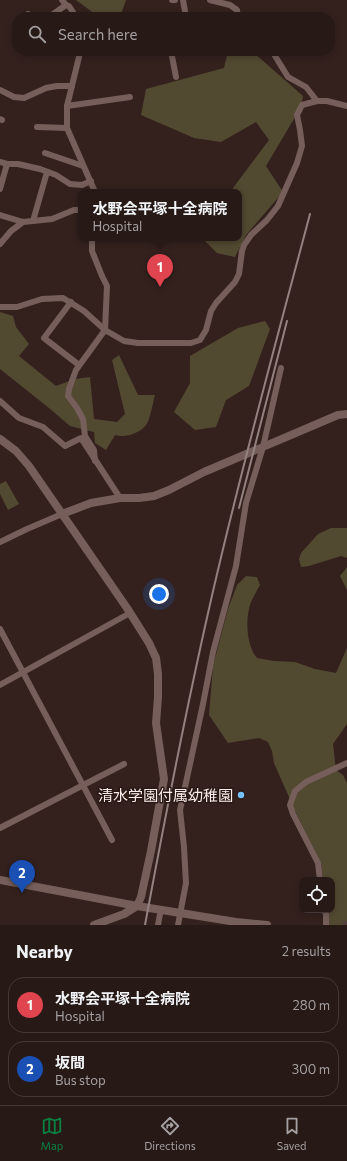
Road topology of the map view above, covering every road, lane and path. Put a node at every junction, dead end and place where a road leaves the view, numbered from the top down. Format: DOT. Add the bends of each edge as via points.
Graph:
graph roads {
  1 [pos="172,0"];
  2 [pos="175,0"];
  3 [pos="182,0"];
  4 [pos="210,0"];
  5 [pos="64,2"];
  6 [pos="54,12"];
  7 [pos="73,12"];
  8 [pos="185,12"];
  9 [pos="237,12"];
  10 [pos="79,56"];
  11 [pos="172,56"];
  12 [pos="275,56"];
  13 [pos="176,77"];
  14 [pos="72,86"];
  15 [pos="0,90"];
  16 [pos="130,97"];
  17 [pos="317,102"];
  18 [pos="67,106"];
  19 [pos="347,106"];
  20 [pos="37,127"];
  21 [pos="66,128"];
  22 [pos="45,153"];
  23 [pos="0,162"];
  24 [pos="7,164"];
  25 [pos="83,166"];
  26 [pos="47,172"];
  27 [pos="92,181"];
  28 [pos="0,189"];
  29 [pos="95,189"];
  30 [pos="78,210"];
  31 [pos="0,215"];
  32 [pos="33,221"];
  33 [pos="23,222"];
  34 [pos="92,241"];
  35 [pos="0,244"];
  36 [pos="71,302"];
  37 [pos="0,307"];
  38 [pos="105,330"];
  39 [pos="79,365"];
  40 [pos="281,368"];
  41 [pos="0,401"];
  42 [pos="347,414"];
  43 [pos="0,439"];
  44 [pos="263,447"];
  45 [pos="95,461"];
  46 [pos="120,498"];
  47 [pos="62,514"];
  48 [pos="0,542"];
  49 [pos="130,613"];
  50 [pos="0,629"];
  51 [pos="23,673"];
  52 [pos="0,685"];
  53 [pos="347,763"];
  54 [pos="124,764"];
  55 [pos="83,785"];
  56 [pos="0,828"];
  57 [pos="112,840"];
  58 [pos="320,877"];
  59 [pos="0,880"];
  60 [pos="137,906"];
  61 [pos="161,909"];
  62 [pos="180,913"];
  63 [pos="326,913"];
  64 [pos="94,925"];
  65 [pos="158,925"];
  66 [pos="178,925"];
  67 [pos="267,925"];
  68 [pos="326,925"];
  1 -- 2 [label="street"];
  3 -- 8 [label="street"];
  4 -- 9 [label="street" via="230,6"];
  5 -- 6 [label="street"];
  5 -- 7 [label="street"];
  10 -- 14 [label="street"];
  11 -- 13 [label="street"];
  12 -- 17 [label="street" via="288,76 306,87"];
  14 -- 15 [label="street" via="46,88 24,98 14,97"];
  14 -- 18 [label="street"];
  16 -- 18 [label="street"];
  17 -- 19 [label="street" via="327,101"];
  17 -- 38 [label="street" via="302,105 297,116 302,146 294,170 278,206 244,245 239,274 216,302 200,340 191,343 138,343 124,341"];
  18 -- 21 [label="street"];
  20 -- 21 [label="street"];
  21 -- 25 [label="street"];
  22 -- 25 [label="street"];
  23 -- 24 [label="street"];
  24 -- 26 [label="street" via="18,164"];
  24 -- 28 [label="street"];
  25 -- 27 [label="street"];
  26 -- 27 [label="street" via="70,184 82,185"];
  26 -- 32 [label="street"];
  27 -- 29 [label="street"];
  30 -- 32 [label="street" via="52,220"];
  31 -- 33 [label="street"];
  32 -- 33 [label="street"];
  33 -- 35 [label="street"];
  34 -- 38 [label="street" via="92,251 107,286"];
  36 -- 37 [label="street" via="63,298 42,299 17,307"];
  36 -- 38 [label="street"];
  36 -- 39 [label="street" via="44,338"];
  38 -- 39 [label="street"];
  39 -- 45 [label="street" via="68,396 84,419 85,436 94,450"];
  40 -- 44 [label="street"];
  41 -- 45 [label="street" via="19,418 43,427 65,446 81,438"];
  42 -- 44 [label="street" via="338,415"];
  43 -- 47 [label="street" via="16,451 29,466"];
  44 -- 46 [label="street" via="154,496"];
  44 -- 62 [label="street" via="246,503 236,566 213,652 180,810 186,883"];
  45 -- 46 [label="street"];
  46 -- 47 [label="street" via="91,503"];
  47 -- 48 [label="street"];
  47 -- 49 [label="street"];
  49 -- 51 [label="street"];
  49 -- 60 [label="street" via="156,658 156,723 164,779 151,851"];
  50 -- 51 [label="street"];
  51 -- 52 [label="street"];
  51 -- 55 [label="street"];
  53 -- 58 [label="street" via="306,782 295,791 290,805 318,863"];
  54 -- 55 [label="street"];
  55 -- 56 [label="street"];
  55 -- 57 [label="street"];
  59 -- 60 [label="street"];
  60 -- 61 [label="street"];
  60 -- 64 [label="street" via="124,914"];
  61 -- 62 [label="street"];
  61 -- 65 [label="street"];
  62 -- 66 [label="street"];
  62 -- 67 [label="street"];
  63 -- 68 [label="street"];
}
